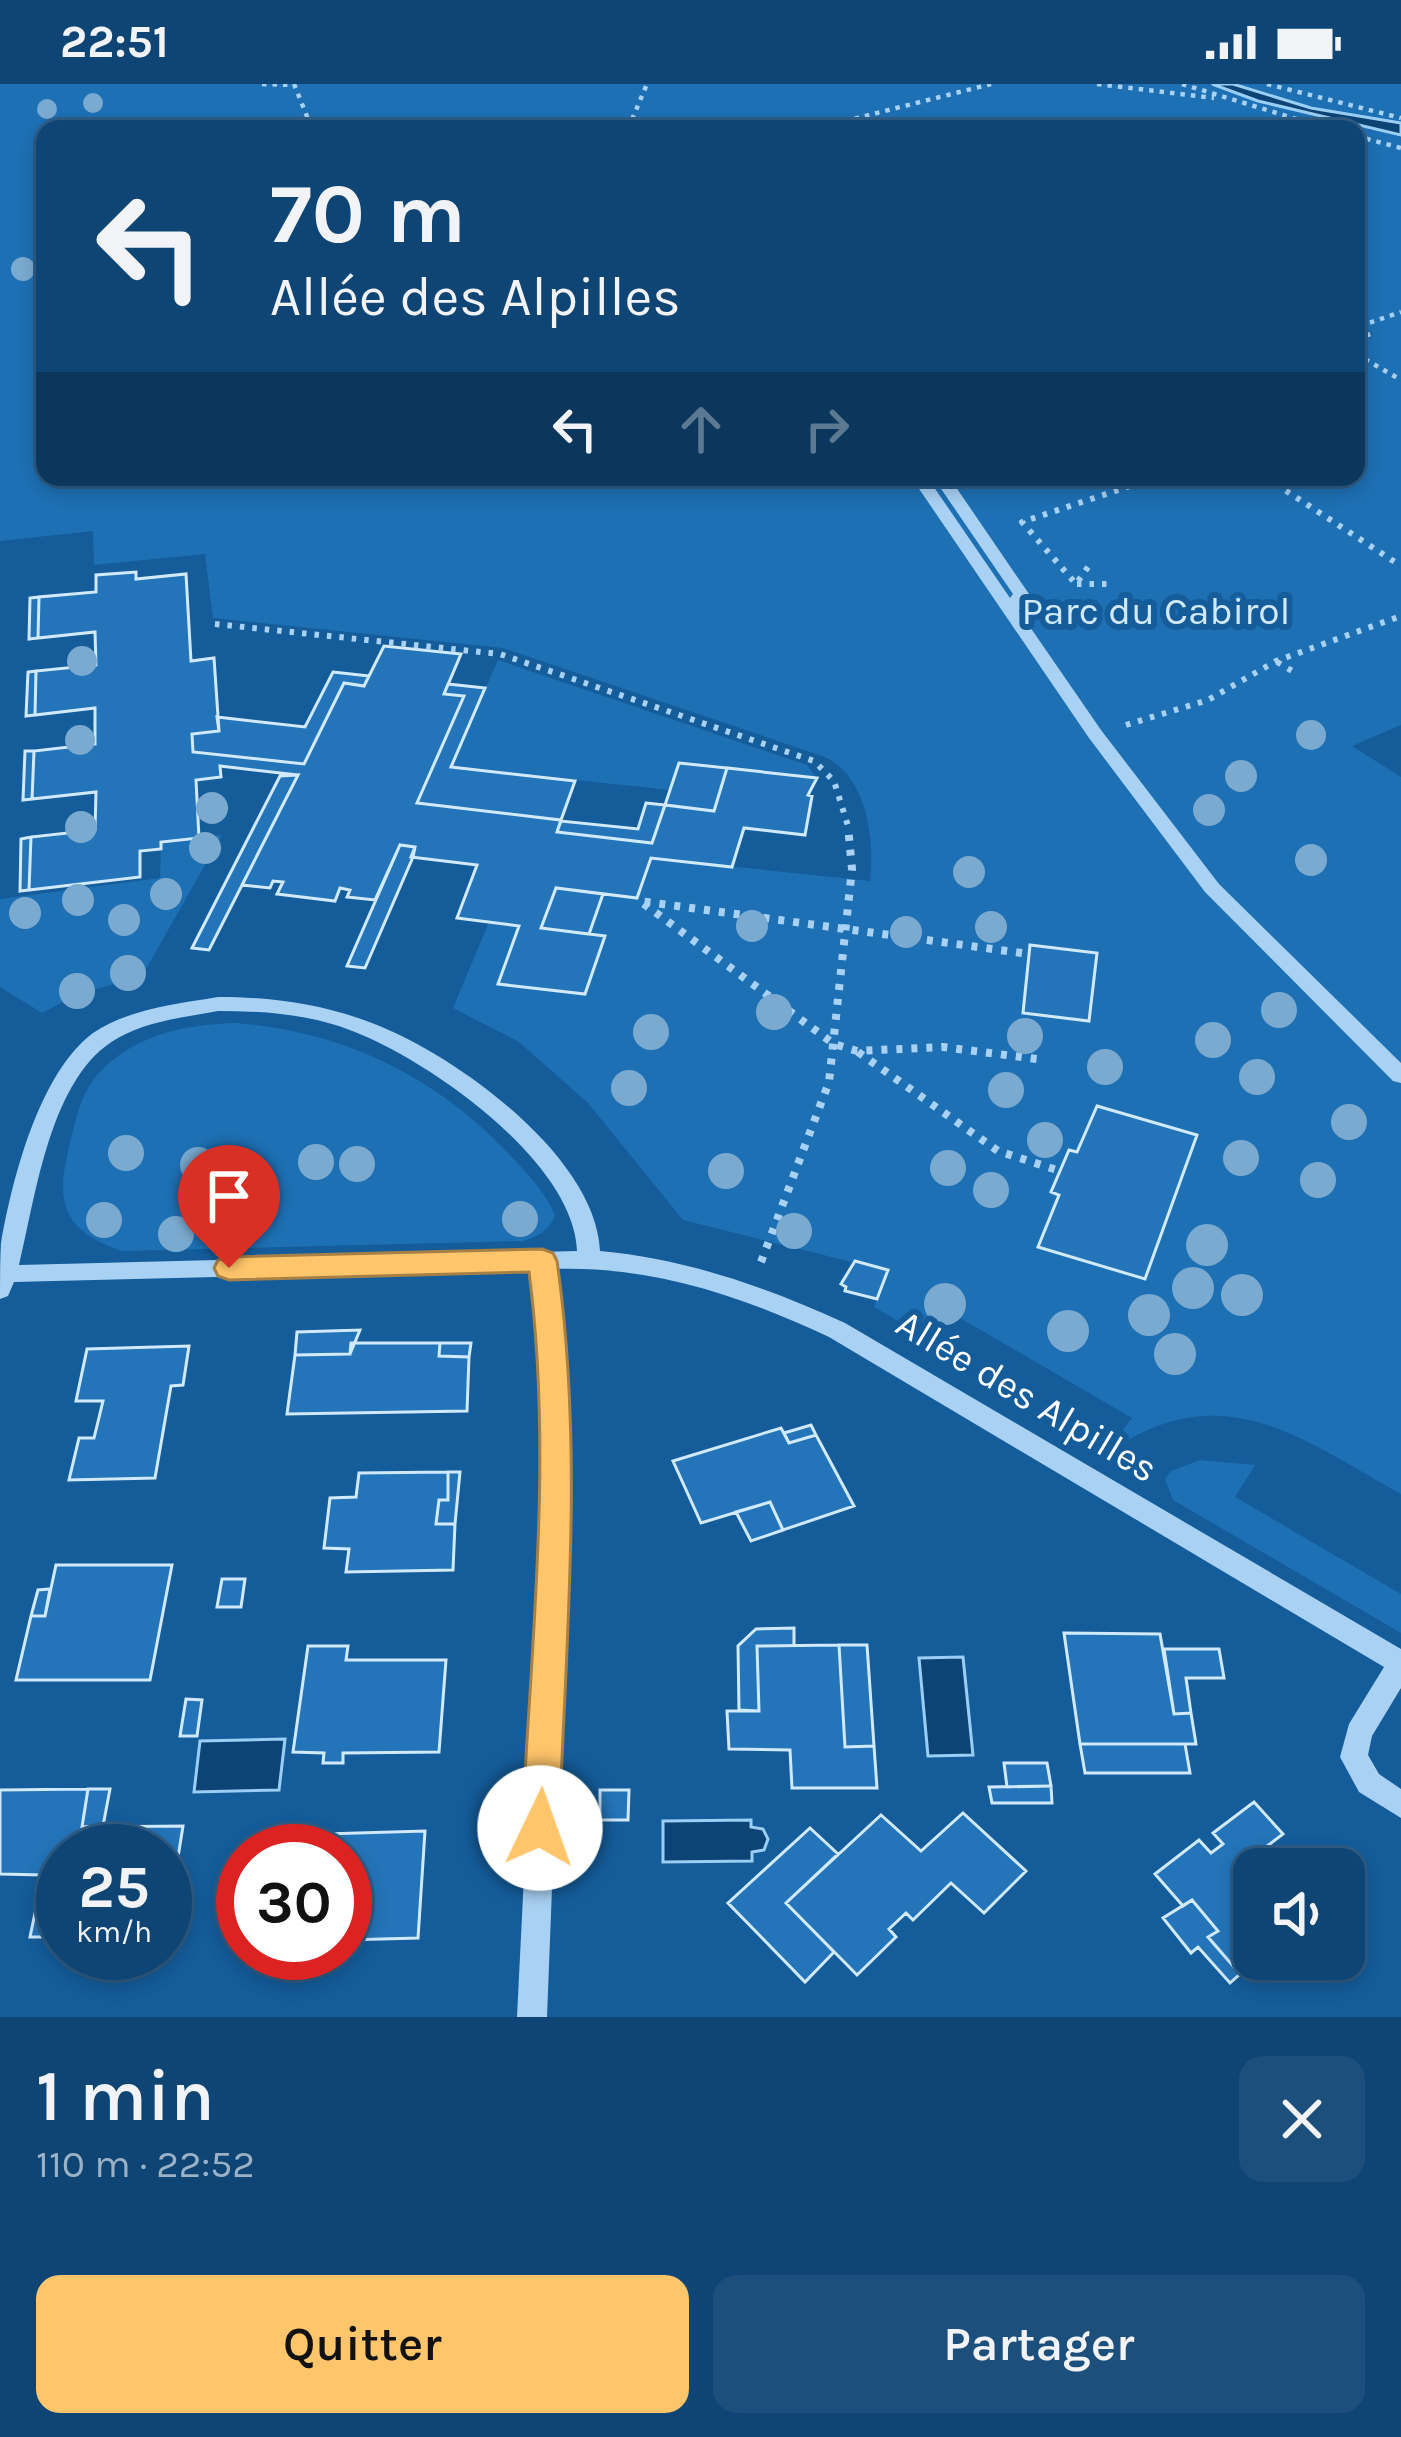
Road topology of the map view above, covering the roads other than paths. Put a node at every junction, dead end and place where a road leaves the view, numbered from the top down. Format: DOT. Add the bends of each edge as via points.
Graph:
graph roads {
  1 [pos="926,486"];
  2 [pos="947,486"];
  3 [pos="1011,611"];
  4 [pos="1401,1076"];
  5 [pos="589,1259"];
  6 [pos="542,1261"];
  7 [pos="2,1279"];
  8 [pos="1401,1663"];
  9 [pos="1401,1805"];
  10 [pos="532,2017"];
  1 -- 3 [label="street"];
  2 -- 3 [label="street" via="1021,594"];
  3 -- 4 [label="street" via="1212,889"];
  5 -- 6 [label="street, Allée des Alpilles"];
  5 -- 7 [label="street, Allée des Alpilles" via="590,1228 575,1192 457,1076 340,1018 226,1003 125,1026 71,1069"];
  5 -- 8 [label="street, Allée des Alpilles" via="673,1267 837,1330"];
  6 -- 7 [label="street, Allée des Alpilles"];
  6 -- 10 [label="street" via="557,1451"];
  8 -- 9 [label="street" via="1359,1732 1354,1756 1369,1783"];
}
